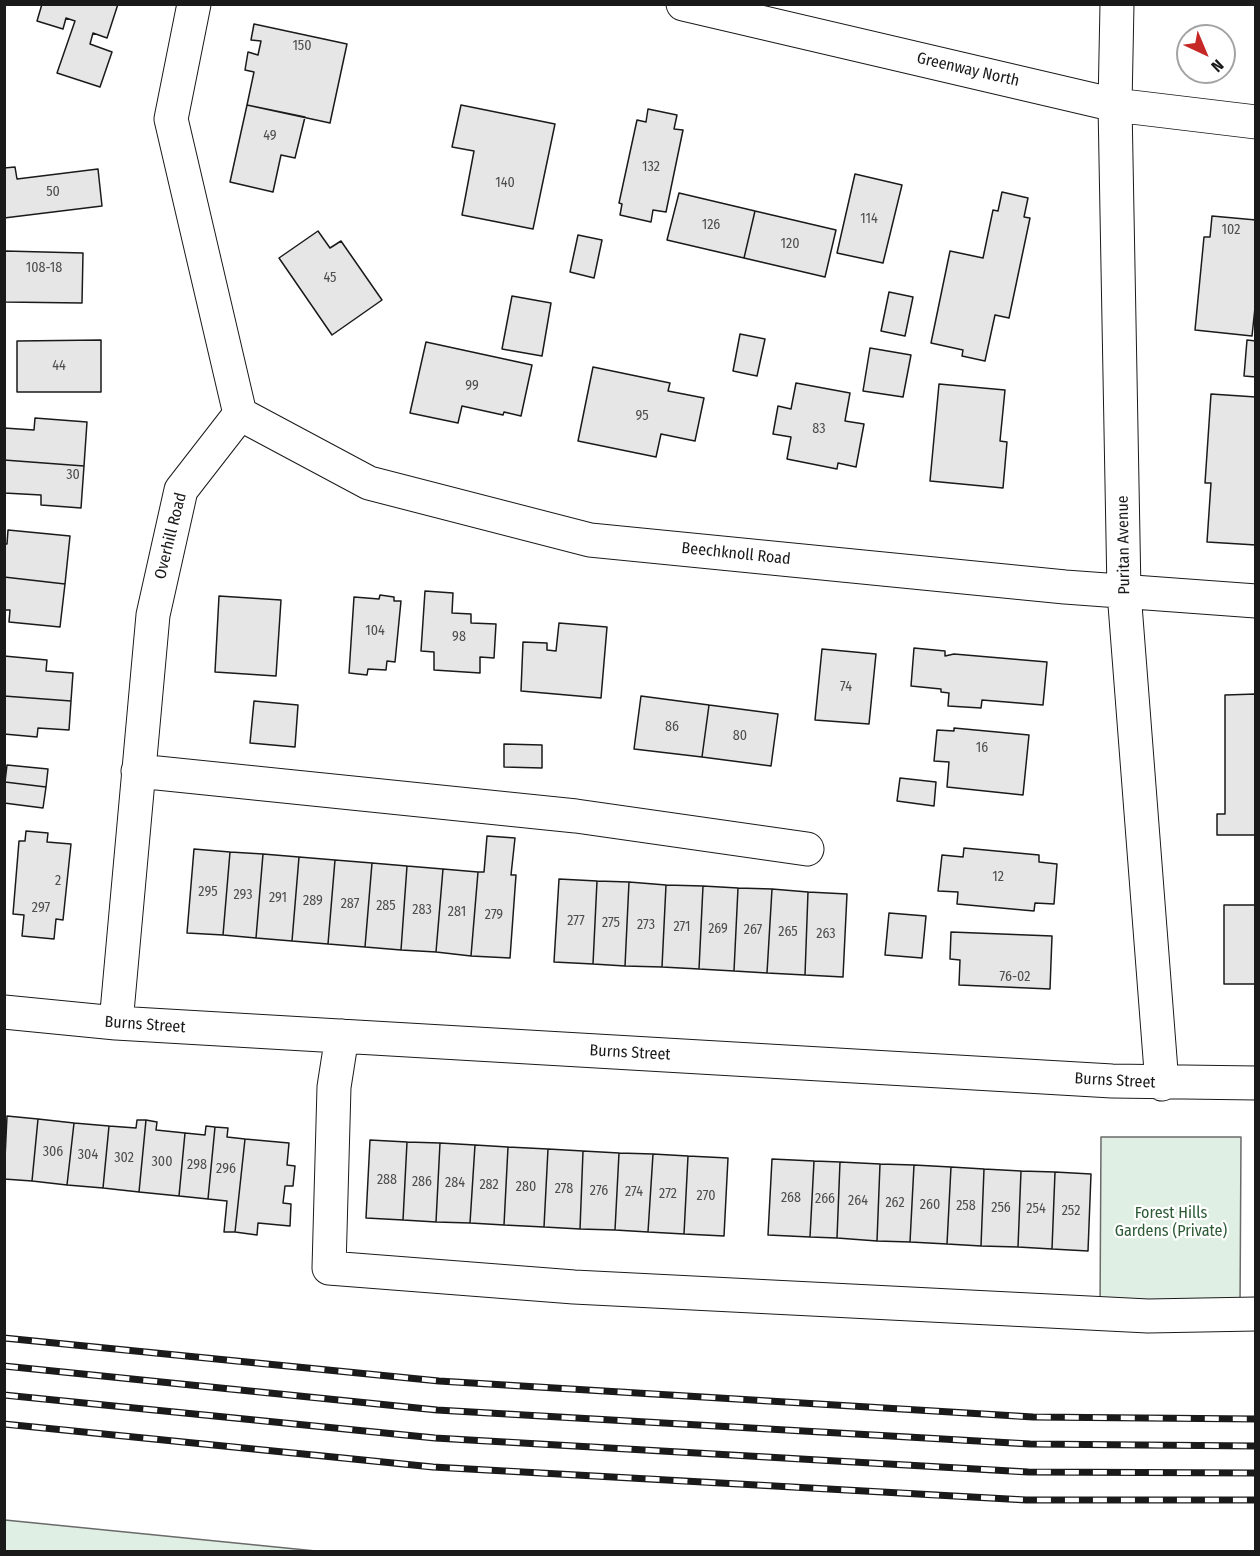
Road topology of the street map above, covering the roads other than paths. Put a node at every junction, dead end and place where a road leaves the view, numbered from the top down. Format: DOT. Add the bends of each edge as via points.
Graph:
graph roads {
  1 [pos="194,4"];
  2 [pos="683,4"];
  3 [pos="1118,4"];
  4 [pos="1115,105"];
  5 [pos="1256,122"];
  6 [pos="240,414"];
  7 [pos="1124,591"];
  8 [pos="1256,601"];
  9 [pos="138,771"];
  10 [pos="807,849"];
  11 [pos="4,1012"];
  12 [pos="116,1023"];
  13 [pos="342,1036"];
  14 [pos="1256,1083"];
  15 [pos="1162,1084"];
  16 [pos="1256,1314"];
  1 -- 6 [label="street" via="171,119"];
  2 -- 4 [label="street, Greenway North"];
  3 -- 4 [label="street, Puritan Avenue"];
  4 -- 5 [label="street, Greenway North"];
  4 -- 7 [label="street, Puritan Avenue"];
  6 -- 7 [label="street, Beechknoll Road" via="369,483 590,540"];
  6 -- 9 [label="street, Overhill Road" via="181,490 153,615"];
  7 -- 8 [label="street, Beechknoll Road"];
  7 -- 15 [label="street, Puritan Avenue"];
  9 -- 10 [label="street" via="576,816"];
  9 -- 12 [label="street, Overhill Road"];
  11 -- 12 [label="street, Burns Street"];
  12 -- 13 [label="street, Burns Street"];
  13 -- 15 [label="street, Burns Street"];
  13 -- 16 [label="street" via="334,1087 329,1268 574,1287 1148,1316"];
  14 -- 15 [label="street, Burns Street"];
}
